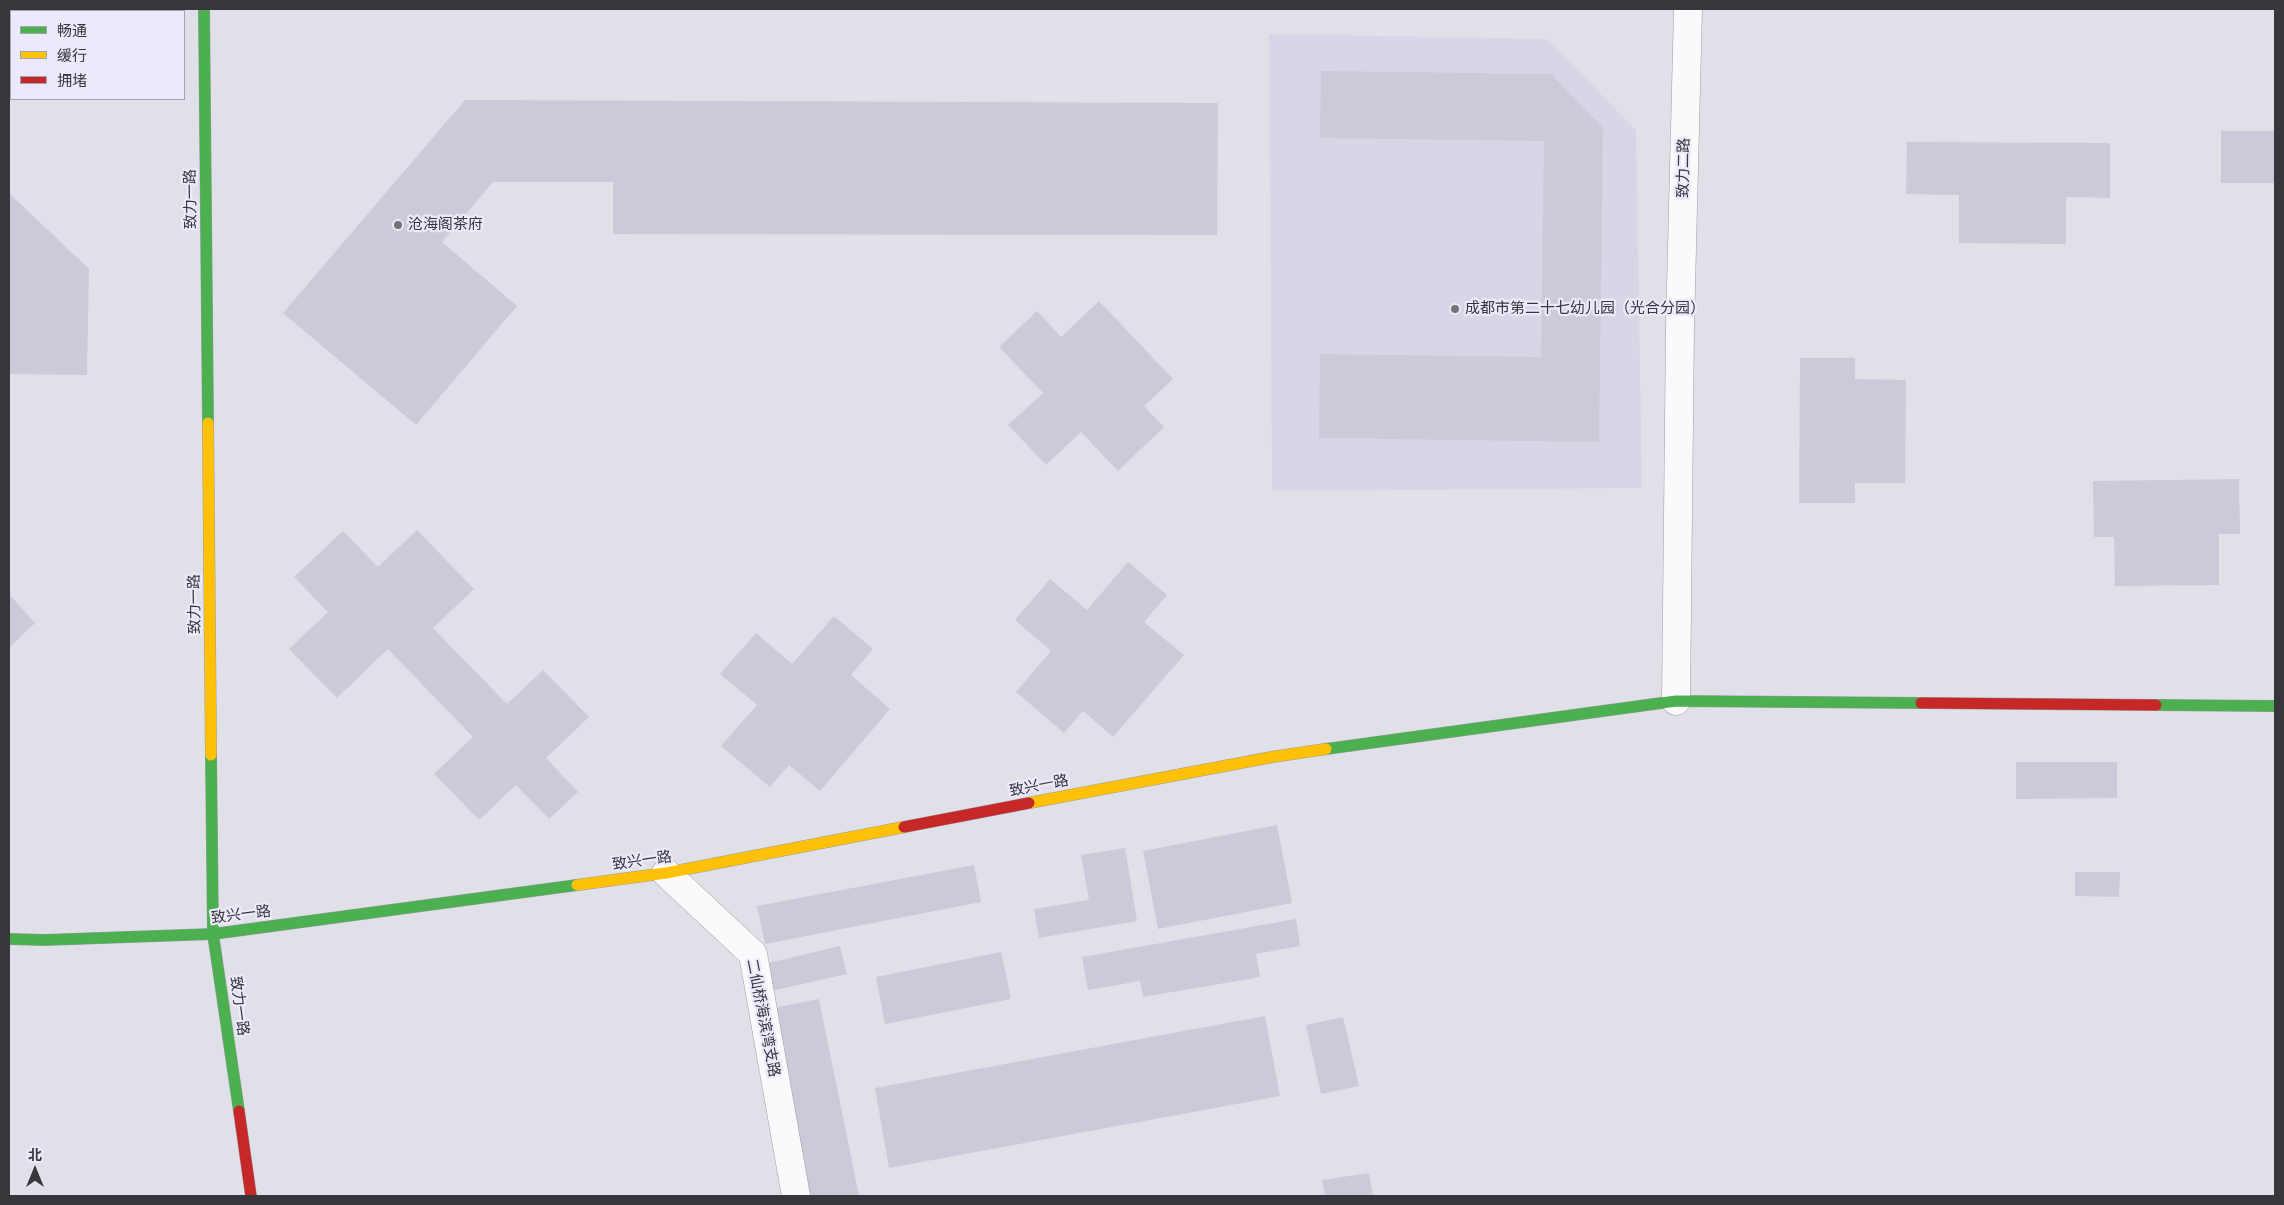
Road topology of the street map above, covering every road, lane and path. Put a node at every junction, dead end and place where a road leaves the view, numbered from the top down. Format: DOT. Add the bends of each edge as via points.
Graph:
graph roads {
  1 [pos="204,9"];
  2 [pos="1688,9"];
  3 [pos="1676,701"];
  4 [pos="2275,706"];
  5 [pos="666,873"];
  6 [pos="213,934"];
  7 [pos="9,939"];
  8 [pos="251,1196"];
  9 [pos="796,1196"];
  1 -- 6 [label="street, 致力一路"];
  2 -- 3 [label="street, 致力二路"];
  3 -- 4 [label="street, 致兴一路"];
  3 -- 5 [label="street, 致兴一路" via="1272,757"];
  5 -- 6 [label="street, 致兴一路"];
  5 -- 9 [label="street, 二仙桥海滨湾支路" via="753,954"];
  6 -- 7 [label="street, 致兴一路"];
  6 -- 8 [label="street, 致力一路"];
}
